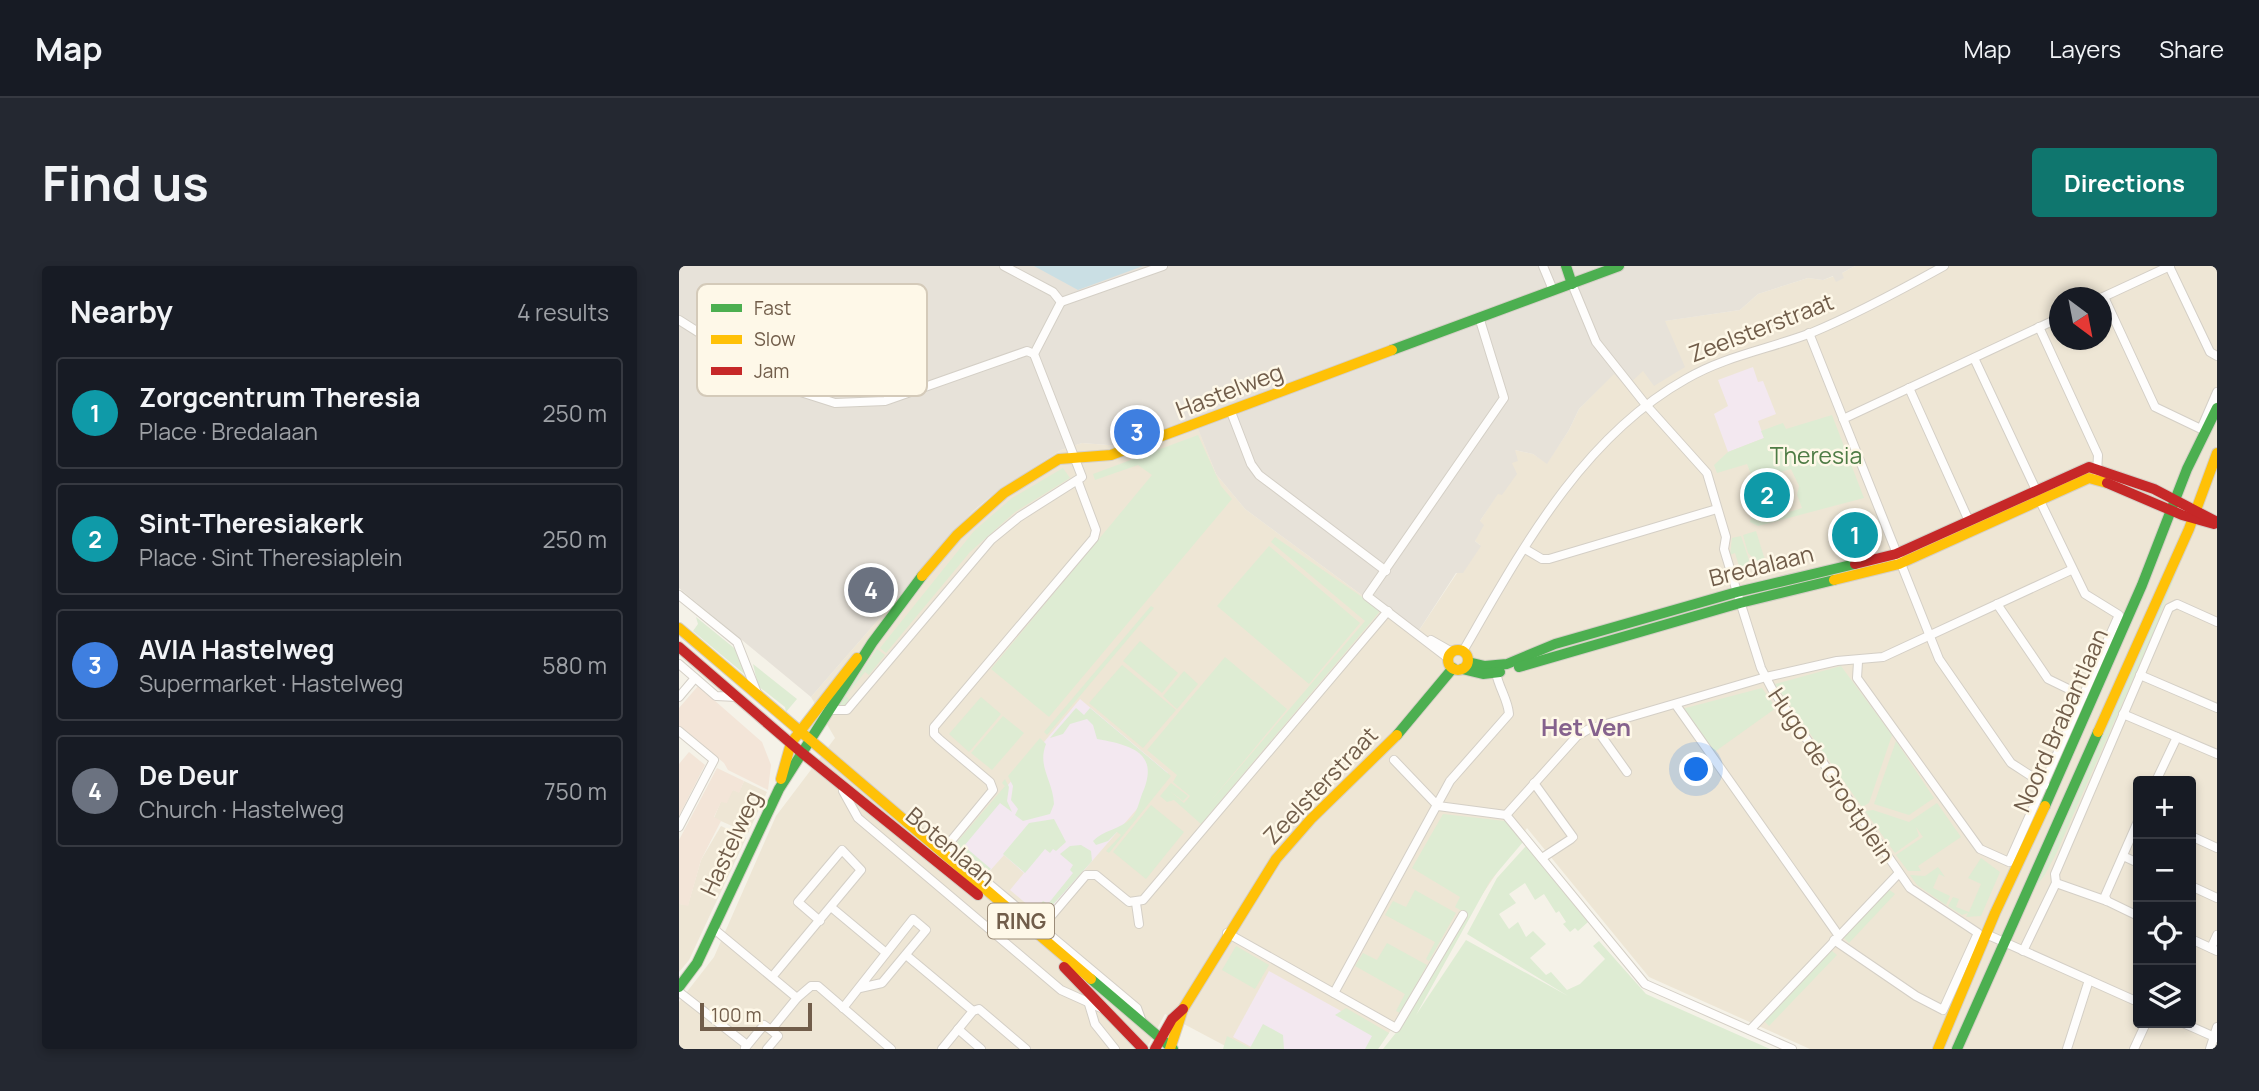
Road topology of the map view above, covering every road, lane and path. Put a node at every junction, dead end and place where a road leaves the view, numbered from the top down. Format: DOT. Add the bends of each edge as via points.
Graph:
graph roads {
  1 [pos="1005,266"];
  2 [pos="1163,266"];
  3 [pos="1543,266"];
  4 [pos="1566,266"];
  5 [pos="1619,266"];
  6 [pos="1944,266"];
  7 [pos="2170,266"];
  8 [pos="1589,271"];
  9 [pos="1572,284"];
  10 [pos="1553,290"];
  11 [pos="2112,294"];
  12 [pos="1061,302"];
  13 [pos="1479,317"];
  14 [pos="2112,317"];
  15 [pos="679,320"];
  16 [pos="2049,323"];
  17 [pos="2039,327"];
  18 [pos="697,331"];
  19 [pos="1809,333"];
  20 [pos="1034,354"];
  21 [pos="2217,356"];
  22 [pos="1974,358"];
  23 [pos="927,386"];
  24 [pos="1909,388"];
  25 [pos="2217,392"];
  26 [pos="813,396"];
  27 [pos="899,396"];
  28 [pos="1646,405"];
  29 [pos="2217,408"];
  30 [pos="1231,412"];
  31 [pos="1843,419"];
  32 [pos="2217,453"];
  33 [pos="1075,457"];
  34 [pos="2097,472"];
  35 [pos="1080,480"];
  36 [pos="2038,495"];
  37 [pos="2172,505"];
  38 [pos="1717,509"];
  39 [pos="2196,514"];
  40 [pos="1969,521"];
  41 [pos="2217,523"];
  42 [pos="1525,549"];
  43 [pos="1898,559"];
  44 [pos="2071,569"];
  45 [pos="1386,571"];
  46 [pos="679,595"];
  47 [pos="1738,598"];
  48 [pos="1997,604"];
  49 [pos="1388,611"];
  50 [pos="2217,622"];
  51 [pos="679,628"];
  52 [pos="1931,635"];
  53 [pos="872,643"];
  54 [pos="679,647"];
  55 [pos="1557,649"];
  56 [pos="1458,660"];
  57 [pos="1858,662"];
  58 [pos="679,664"];
  59 [pos="1496,673"];
  60 [pos="2140,675"];
  61 [pos="1766,677"];
  62 [pos="695,678"];
  63 [pos="758,695"];
  64 [pos="2083,696"];
  65 [pos="679,697"];
  66 [pos="737,697"];
  67 [pos="1676,705"];
  68 [pos="2217,708"];
  69 [pos="831,710"];
  70 [pos="2123,714"];
  71 [pos="1595,727"];
  72 [pos="801,730"];
  73 [pos="679,731"];
  74 [pos="2177,737"];
  75 [pos="812,739"];
  76 [pos="790,743"];
  77 [pos="802,753"];
  78 [pos="2217,754"];
  79 [pos="1394,760"];
  80 [pos="1627,772"];
  81 [pos="829,774"];
  82 [pos="2158,776"];
  83 [pos="1534,783"];
  84 [pos="2045,785"];
  85 [pos="779,789"];
  86 [pos="882,802"];
  87 [pos="1438,806"];
  88 [pos="1506,815"];
  89 [pos="679,827"];
  90 [pos="2133,833"];
  91 [pos="2196,838"];
  92 [pos="946,847"];
  93 [pos="2217,848"];
  94 [pos="2123,856"];
  95 [pos="1542,858"];
  96 [pos="2133,861"];
  97 [pos="1899,873"];
  98 [pos="2056,883"];
  99 [pos="2196,888"];
  100 [pos="2217,898"];
  101 [pos="2107,901"];
  102 [pos="1136,903"];
  103 [pos="831,907"];
  104 [pos="2133,914"];
  105 [pos="1462,915"];
  106 [pos="820,921"];
  107 [pos="1139,924"];
  108 [pos="1041,928"];
  109 [pos="714,929"];
  110 [pos="1227,933"];
  111 [pos="1982,934"];
  112 [pos="2217,935"];
  113 [pos="1836,938"];
  114 [pos="2196,941"];
  115 [pos="2004,942"];
  116 [pos="2214,949"];
  117 [pos="2023,951"];
  118 [pos="885,952"];
  119 [pos="906,955"];
  120 [pos="772,977"];
  121 [pos="2089,980"];
  122 [pos="680,986"];
  123 [pos="860,988"];
  124 [pos="1334,993"];
  125 [pos="797,998"];
  126 [pos="2133,1000"];
  127 [pos="1089,1004"];
  128 [pos="843,1008"];
  129 [pos="1107,1009"];
  130 [pos="1183,1009"];
  131 [pos="973,1011"];
  132 [pos="1144,1025"];
  133 [pos="2217,1027"];
  134 [pos="2144,1028"];
  135 [pos="2194,1028"];
  136 [pos="958,1029"];
  137 [pos="771,1030"];
  138 [pos="1750,1030"];
  139 [pos="2215,1037"];
  140 [pos="1158,1044"];
  141 [pos="746,1047"];
  142 [pos="1171,1048"];
  143 [pos="768,1049"];
  144 [pos="891,1049"];
  145 [pos="942,1049"];
  146 [pos="981,1049"];
  147 [pos="1026,1049"];
  148 [pos="1115,1049"];
  149 [pos="1143,1049"];
  150 [pos="1792,1049"];
  151 [pos="1938,1049"];
  152 [pos="1957,1049"];
  153 [pos="2067,1049"];
  154 [pos="2134,1049"];
  155 [pos="2210,1049"];
  1 -- 12 [label="street" via="1053,292"];
  2 -- 12 [label="street"];
  3 -- 10 [label="street"];
  4 -- 9 [label="street"];
  5 -- 8 [label="street, Hastelweg"];
  6 -- 19 [label="street, Zeelsterstraat"];
  7 -- 11 [label="street"];
  7 -- 21 [label="street" via="2210,352"];
  8 -- 9 [label="street, Hastelweg"];
  9 -- 10 [label="street, Hastelweg"];
  9 -- 28 [label="street" via="1596,342"];
  10 -- 13 [label="street, Hastelweg"];
  12 -- 20 [label="street"];
  13 -- 30 [label="street, Hastelweg"];
  13 -- 45 [label="street" via="1504,398"];
  14 -- 25 [label="street" via="2155,407 2201,429"];
  15 -- 18 [label="street"];
  16 -- 17 [label="street"];
  17 -- 22 [label="street"];
  17 -- 34 [label="street" via="2098,455"];
  19 -- 28 [label="street, Zeelsterstraat" via="1727,359 1686,378"];
  19 -- 31 [label="street"];
  20 -- 23 [label="street" via="1027,351"];
  20 -- 33 [label="street"];
  22 -- 24 [label="street"];
  22 -- 36 [label="street"];
  24 -- 31 [label="street"];
  24 -- 40 [label="street"];
  26 -- 27 [label="street" via="835,403"];
  28 -- 38 [label="street" via="1703,465"];
  28 -- 42 [label="street, Zeelsterstraat" via="1576,475"];
  29 -- 37 [label="street, Noord Brabantlaan"];
  30 -- 33 [label="street, Hastelweg" via="1111,455"];
  30 -- 45 [label="street" via="1259,475"];
  31 -- 43 [label="street"];
  32 -- 39 [label="street, Noord Brabantlaan"];
  33 -- 35 [label="street"];
  33 -- 53 [label="street, Hastelweg" via="1047,465 977,515"];
  34 -- 36 [label="street, Bredalaan" via="2080,470"];
  34 -- 37 [label="street"];
  35 -- 69 [label="street" via="1039,503 991,540 847,710"];
  35 -- 92 [label="street" via="1096,530 1094,538 934,727 934,734 990,782 993,790"];
  36 -- 40 [label="street, Bredalaan"];
  36 -- 43 [label="street, Bredalaan"];
  36 -- 44 [label="street"];
  37 -- 39 [label="street"];
  37 -- 111 [label="street, Noord Brabantlaan" via="2142,585"];
  38 -- 42 [label="street" via="1549,559"];
  38 -- 47 [label="street"];
  39 -- 41 [label="street"];
  39 -- 115 [label="street, Noord Brabantlaan"];
  40 -- 43 [label="street, Bredalaan"];
  42 -- 56 [label="street, Zeelsterstraat"];
  43 -- 47 [label="street, Bredalaan"];
  43 -- 52 [label="street"];
  44 -- 48 [label="street, Hugo de Grootplein"];
  44 -- 64 [label="street, Noord Brabantlaan" via="2085,594 2119,615"];
  45 -- 49 [label="street" via="1367,596"];
  46 -- 63 [label="street" via="737,642"];
  47 -- 55 [label="street, Bredalaan"];
  47 -- 61 [label="street"];
  48 -- 52 [label="street, Hugo de Grootplein"];
  48 -- 64 [label="street" via="2048,679"];
  49 -- 56 [label="street"];
  49 -- 102 [label="street"];
  50 -- 60 [label="street" via="2176,604 2169,608"];
  51 -- 63 [label="street, RING"];
  52 -- 57 [label="street, Hugo de Grootplein" via="1883,657"];
  52 -- 84 [label="street" via="1939,659 2011,763"];
  53 -- 69 [label="street, Hastelweg"];
  53 -- 72 [label="street, Hastelweg"];
  54 -- 66 [label="street, RING"];
  55 -- 56 [label="street, Bredalaan" via="1497,666"];
  55 -- 59 [label="street, Bredalaan"];
  56 -- 59 [label="street, Bredalaan" via="1483,674"];
  56 -- 110 [label="street, Zeelsterstraat" via="1408,725 1295,835"];
  57 -- 61 [label="street, Hugo de Grootplein" via="1837,661"];
  57 -- 84 [label="street, Noord Brabantlaan" via="1857,678 1980,849 2009,862"];
  58 -- 62 [label="street"];
  59 -- 87 [label="street" via="1509,714 1450,781"];
  60 -- 68 [label="street"];
  60 -- 70 [label="street"];
  61 -- 67 [label="street"];
  61 -- 97 [label="street, Hugo de Grootplein"];
  62 -- 65 [label="street"];
  62 -- 66 [label="street" via="716,696"];
  63 -- 72 [label="street, RING"];
  64 -- 84 [label="street, Noord Brabantlaan"];
  66 -- 76 [label="street, RING"];
  67 -- 71 [label="street"];
  67 -- 113 [label="street"];
  69 -- 75 [label="street, Hastelweg"];
  70 -- 74 [label="street"];
  70 -- 98 [label="street" via="2055,874"];
  71 -- 80 [label="street"];
  71 -- 83 [label="street" via="1577,736"];
  72 -- 75 [label="street, RING"];
  72 -- 76 [label="street, Hastelweg"];
  73 -- 89 [label="street" via="714,760"];
  74 -- 78 [label="street"];
  74 -- 82 [label="street"];
  75 -- 77 [label="street, Hastelweg"];
  75 -- 86 [label="street, Botenlaan / RING"];
  76 -- 77 [label="street, RING"];
  76 -- 85 [label="street, Hastelweg"];
  77 -- 81 [label="street, Botenlaan / RING"];
  77 -- 85 [label="street, Hastelweg"];
  79 -- 87 [label="street"];
  81 -- 127 [label="street, Botenlaan" via="859,818 1061,990"];
  81 -- 129 [label="street, Botenlaan / RING" via="1058,962"];
  83 -- 88 [label="street"];
  83 -- 95 [label="street" via="1572,838"];
  85 -- 109 [label="street, Hastelweg"];
  86 -- 92 [label="street, Botenlaan" via="898,807"];
  86 -- 132 [label="street, Botenlaan / RING"];
  87 -- 88 [label="street"];
  87 -- 124 [label="street"];
  88 -- 95 [label="street"];
  90 -- 94 [label="street"];
  91 -- 93 [label="street"];
  92 -- 108 [label="street, Botenlaan"];
  94 -- 96 [label="street"];
  94 -- 101 [label="street" via="2105,896"];
  95 -- 138 [label="street" via="1645,984"];
  97 -- 111 [label="street, Hugo de Grootplein" via="1916,894"];
  97 -- 113 [label="street"];
  98 -- 101 [label="street"];
  98 -- 117 [label="street"];
  99 -- 100 [label="street"];
  101 -- 104 [label="street"];
  102 -- 107 [label="street"];
  102 -- 108 [label="street" via="1096,875 1086,875"];
  103 -- 106 [label="street"];
  103 -- 106 [label="street" via="861,870 842,850 799,902"];
  103 -- 118 [label="street"];
  105 -- 124 [label="street" via="1396,1028"];
  106 -- 120 [label="street"];
  108 -- 132 [label="street, Botenlaan" via="1137,1008"];
  109 -- 120 [label="street"];
  109 -- 122 [label="street, Hastelweg"];
  110 -- 124 [label="street"];
  110 -- 130 [label="street, Zeelsterstraat"];
  111 -- 113 [label="street, Noord Brabantlaan" via="1943,1010"];
  111 -- 115 [label="street, Hugo de Grootplein"];
  111 -- 151 [label="street, Noord Brabantlaan"];
  112 -- 116 [label="street"];
  113 -- 138 [label="street"];
  114 -- 116 [label="street"];
  115 -- 117 [label="street, Hugo de Grootplein"];
  115 -- 152 [label="street, Noord Brabantlaan"];
  117 -- 121 [label="street, Hugo de Grootplein"];
  118 -- 119 [label="street" via="913,919 926,930"];
  118 -- 123 [label="street"];
  119 -- 123 [label="street" via="882,983"];
  119 -- 131 [label="street"];
  120 -- 125 [label="street"];
  121 -- 126 [label="street, Hugo de Grootplein"];
  121 -- 153 [label="street"];
  122 -- 141 [label="street"];
  123 -- 128 [label="street"];
  125 -- 128 [label="street" via="818,986"];
  125 -- 137 [label="street"];
  127 -- 129 [label="street, Botenlaan"];
  127 -- 148 [label="street" via="1095,1024"];
  128 -- 144 [label="street"];
  129 -- 149 [label="street, Botenlaan / RING"];
  130 -- 140 [label="street, Zeelsterstraat"];
  130 -- 142 [label="street, Zeelsterstraat"];
  131 -- 136 [label="street"];
  131 -- 147 [label="street" via="979,1010"];
  132 -- 140 [label="street, Botenlaan / RING"];
  133 -- 139 [label="street"];
  134 -- 154 [label="street"];
  135 -- 139 [label="street"];
  136 -- 145 [label="street"];
  136 -- 146 [label="street"];
  137 -- 141 [label="street" via="764,1025"];
  137 -- 143 [label="street" via="778,1036"];
  138 -- 150 [label="street"];
  139 -- 155 [label="street"];
  140 -- 142 [label="street, RING"];
}
